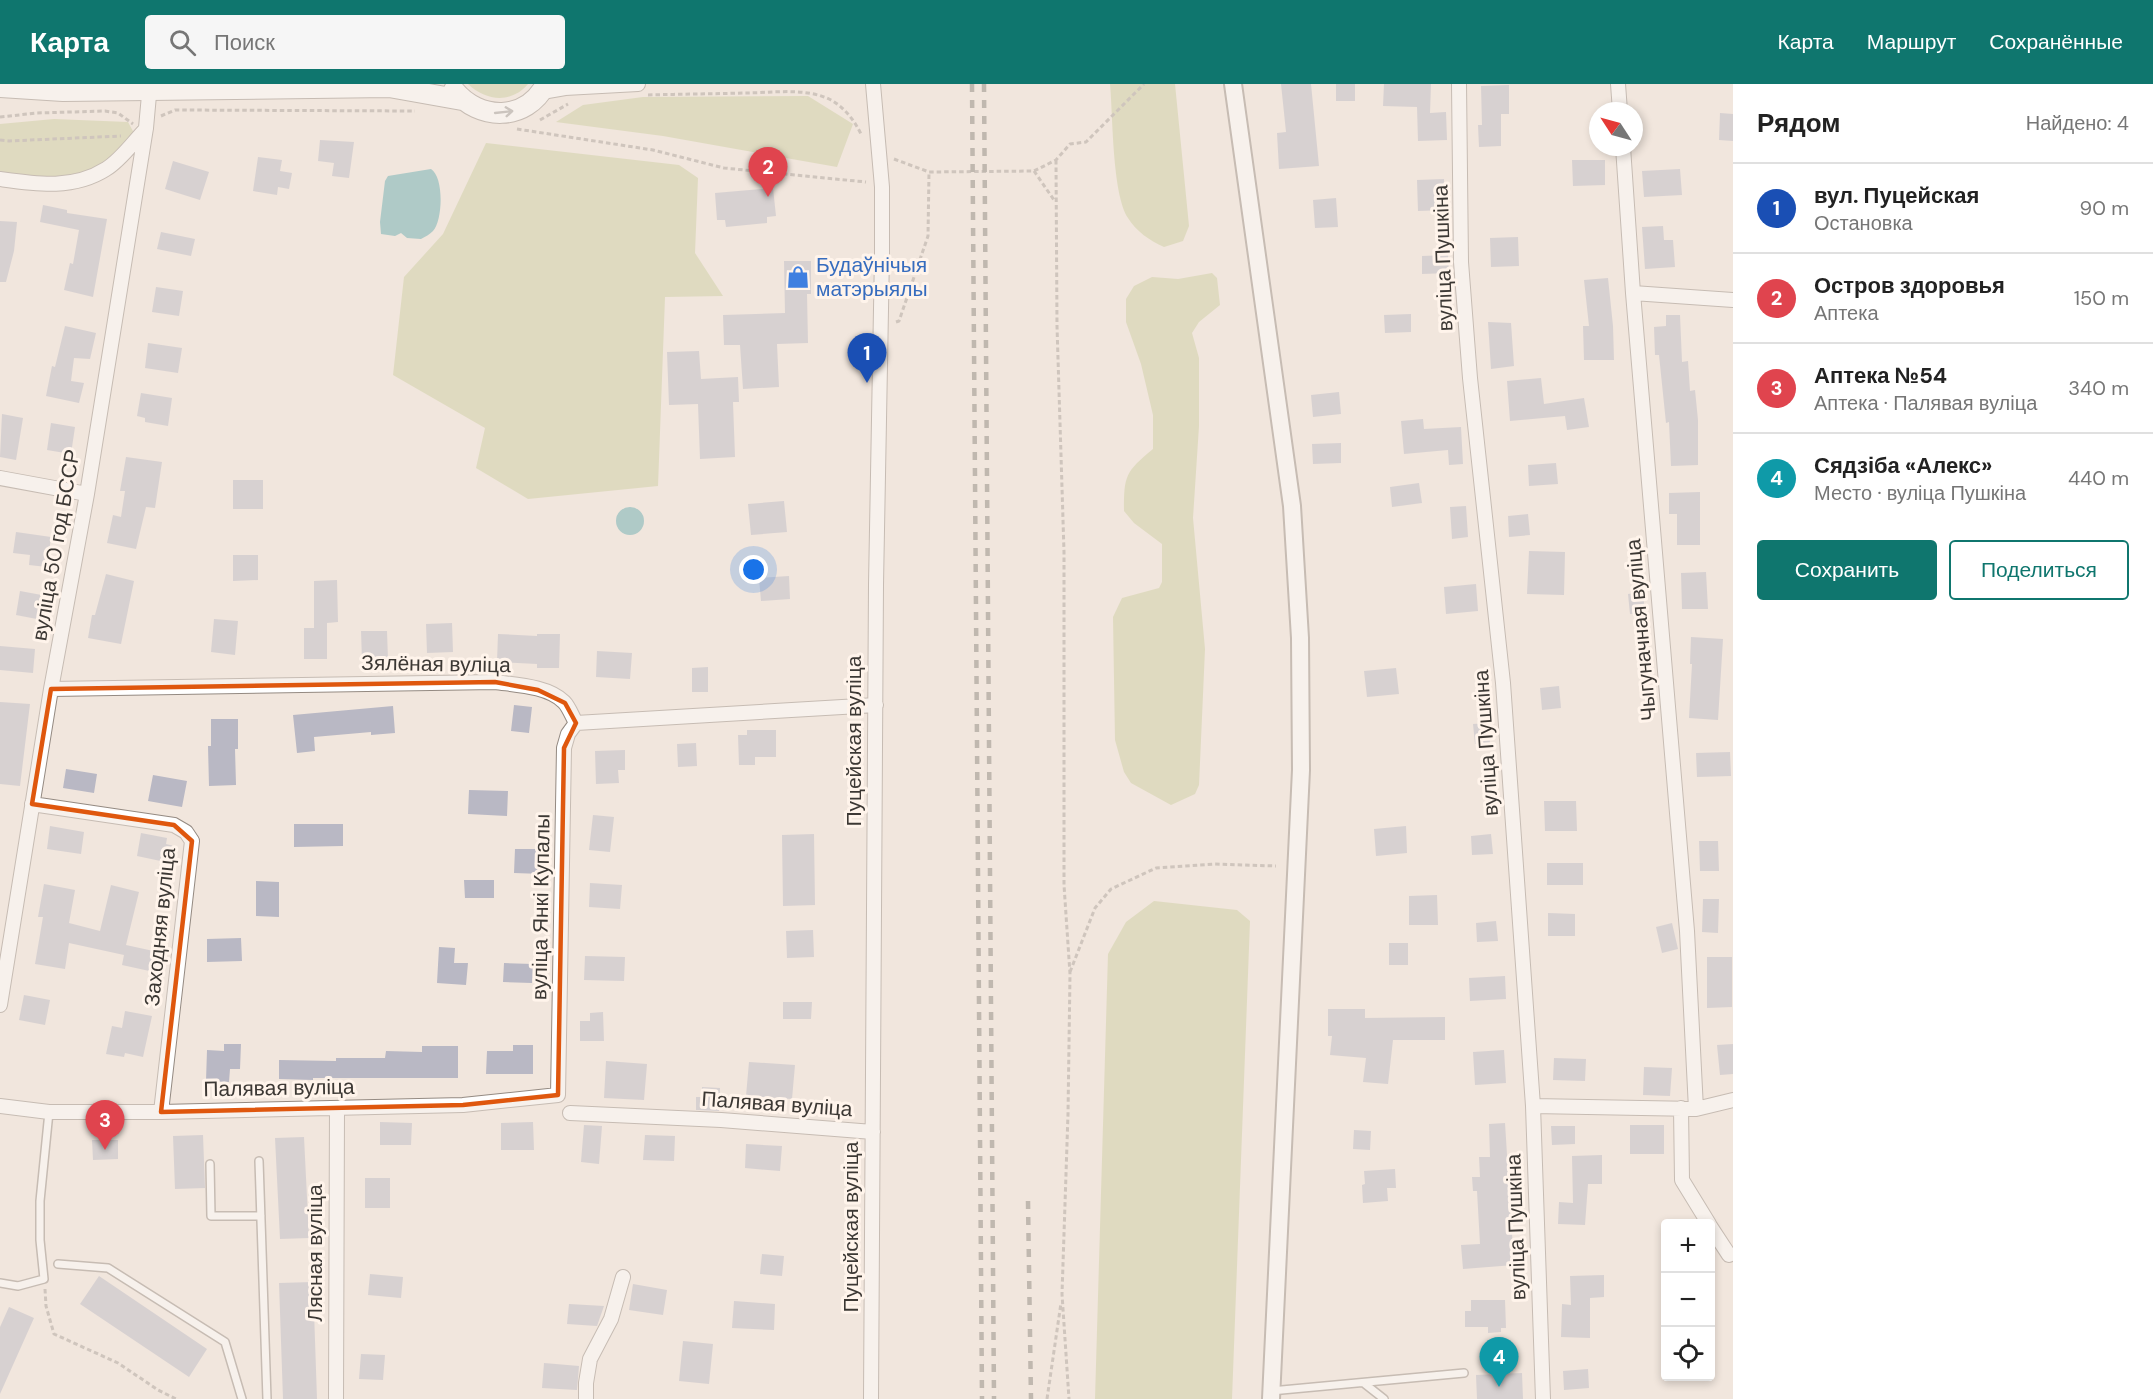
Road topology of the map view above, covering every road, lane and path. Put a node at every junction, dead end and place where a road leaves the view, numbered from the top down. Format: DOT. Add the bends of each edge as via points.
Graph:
graph roads {
  1 [pos="873,84"];
  2 [pos="1144,84"];
  3 [pos="1233,84"];
  4 [pos="1459,84"];
  5 [pos="1618,84"];
  6 [pos="600,85"];
  7 [pos="393,86"];
  8 [pos="0,87"];
  9 [pos="149,87"];
  10 [pos="544,88"];
  11 [pos="640,90"];
  12 [pos="456,92"];
  13 [pos="575,100"];
  14 [pos="1619,102"];
  15 [pos="420,111"];
  16 [pos="0,117"];
  17 [pos="539,120"];
  18 [pos="144,125"];
  19 [pos="529,125"];
  20 [pos="132,131"];
  21 [pos="123,136"];
  22 [pos="864,138"];
  23 [pos="0,140"];
  24 [pos="1624,156"];
  25 [pos="890,157"];
  26 [pos="1056,160"];
  27 [pos="1034,171"];
  28 [pos="0,179"];
  29 [pos="871,183"];
  30 [pos="1055,201"];
  31 [pos="1633,293"];
  32 [pos="1733,300"];
  33 [pos="0,478"];
  34 [pos="87,494"];
  35 [pos="51,689"];
  36 [pos="876,705"];
  37 [pos="576,723"];
  38 [pos="32,804"];
  39 [pos="1276,866"];
  40 [pos="1070,974"];
  41 [pos="0,1005"];
  42 [pos="558,1095"];
  43 [pos="1733,1100"];
  44 [pos="0,1106"];
  45 [pos="1533,1106"];
  46 [pos="337,1108"];
  47 [pos="1681,1108"];
  48 [pos="1696,1109"];
  49 [pos="49,1112"];
  50 [pos="161,1112"];
  51 [pos="570,1113"];
  52 [pos="873,1132"];
  53 [pos="260,1161"];
  54 [pos="210,1164"];
  55 [pos="261,1216"];
  56 [pos="1706,1219"];
  57 [pos="1715,1233"];
  58 [pos="1729,1255"];
  59 [pos="58,1264"];
  60 [pos="623,1277"];
  61 [pos="44,1279"];
  62 [pos="0,1283"];
  63 [pos="1062,1294"];
  64 [pos="1464,1373"];
  65 [pos="1365,1384"];
  66 [pos="1271,1395"];
  67 [pos="176,1399"];
  68 [pos="242,1399"];
  69 [pos="267,1399"];
  70 [pos="336,1399"];
  71 [pos="586,1399"];
  72 [pos="871,1399"];
  73 [pos="1047,1399"];
  74 [pos="1069,1399"];
  75 [pos="1384,1399"];
  76 [pos="1543,1399"];
  1 -- 36 [label="street, Пуцейская вуліца" via="882,187"];
  2 -- 26 [label="path" via="1086,142 1070,144"];
  3 -- 66 [label="street" via="1292,506 1300,638 1300,782"];
  4 -- 45 [label="street, вуліца Пушкіна" via="1462,274 1503,683"];
  5 -- 14 [label="street"];
  6 -- 10 [label="street"];
  6 -- 11 [label="street"];
  7 -- 9 [label="main road"];
  7 -- 12 [label="main road"];
  8 -- 9 [label="main road" via="63,91"];
  9 -- 18 [label="street, вуліца 50 год БССР"];
  12 -- 10 [label="main road, one-way" via="477,109 495,113 513,112 529,104"];
  11 -- 22 [label="path" via="816,94 846,111"];
  13 -- 17 [label="path"];
  15 -- 18 [label="path" via="175,110"];
  16 -- 18 [label="path" via="105,111 118,113 132,124"];
  18 -- 20 [label="path"];
  18 -- 28 [label="street" via="108,168 88,178 47,185"];
  18 -- 34 [label="street, вуліца 50 год БССР"];
  19 -- 29 [label="path" via="516,129 653,150 724,168"];
  21 -- 23 [label="path"];
  24 -- 31 [label="street, Чыгуначная вуліца"];
  25 -- 27 [label="path" via="929,172"];
  26 -- 27 [label="path"];
  26 -- 30 [label="path"];
  27 -- 30 [label="path"];
  30 -- 40 [label="path" via="1064,552 1064,885"];
  31 -- 32 [label="street"];
  31 -- 48 [label="street, Чыгуначная вуліца" via="1686,919"];
  33 -- 34 [label="street"];
  34 -- 35 [label="street, вуліца 50 год БССР"];
  35 -- 37 [label="street, Зялёная вуліца" via="495,682 555,696 565,703"];
  35 -- 38 [label="street, вуліца 50 год БССР"];
  36 -- 37 [label="street"];
  36 -- 52 [label="street, Пуцейская вуліца"];
  37 -- 42 [label="street, вуліца Янкі Купалы" via="564,748"];
  38 -- 41 [label="street, вуліца 50 год БССР"];
  38 -- 50 [label="street, Заходняя вуліца" via="174,825 192,841"];
  39 -- 40 [label="path" via="1215,864 1156,868 1111,889 1095,908"];
  40 -- 63 [label="path"];
  42 -- 46 [label="street, Палявая вуліца" via="463,1105"];
  43 -- 48 [label="street"];
  44 -- 49 [label="street, Палявая вуліца"];
  45 -- 47 [label="street"];
  45 -- 76 [label="street, вуліца Пушкіна"];
  46 -- 50 [label="street, Палявая вуліца"];
  46 -- 70 [label="street, Лясная вуліца"];
  47 -- 48 [label="street"];
  47 -- 56 [label="street" via="1682,1180"];
  49 -- 50 [label="street, Палявая вуліца"];
  49 -- 61 [label="lane" via="40,1201"];
  51 -- 52 [label="street, Палявая вуліца"];
  52 -- 72 [label="street, Пуцейская вуліца"];
  53 -- 55 [label="lane"];
  54 -- 55 [label="lane" via="211,1216"];
  55 -- 69 [label="lane"];
  57 -- 58 [label="street"];
  59 -- 68 [label="lane" via="108,1268 225,1342"];
  60 -- 71 [label="street" via="611,1319 591,1359"];
  61 -- 62 [label="lane" via="18,1286"];
  61 -- 67 [label="path" via="54,1334 118,1363"];
  63 -- 73 [label="path"];
  63 -- 74 [label="path"];
  64 -- 65 [label="lane"];
  65 -- 66 [label="lane"];
  65 -- 75 [label="lane"];
}
